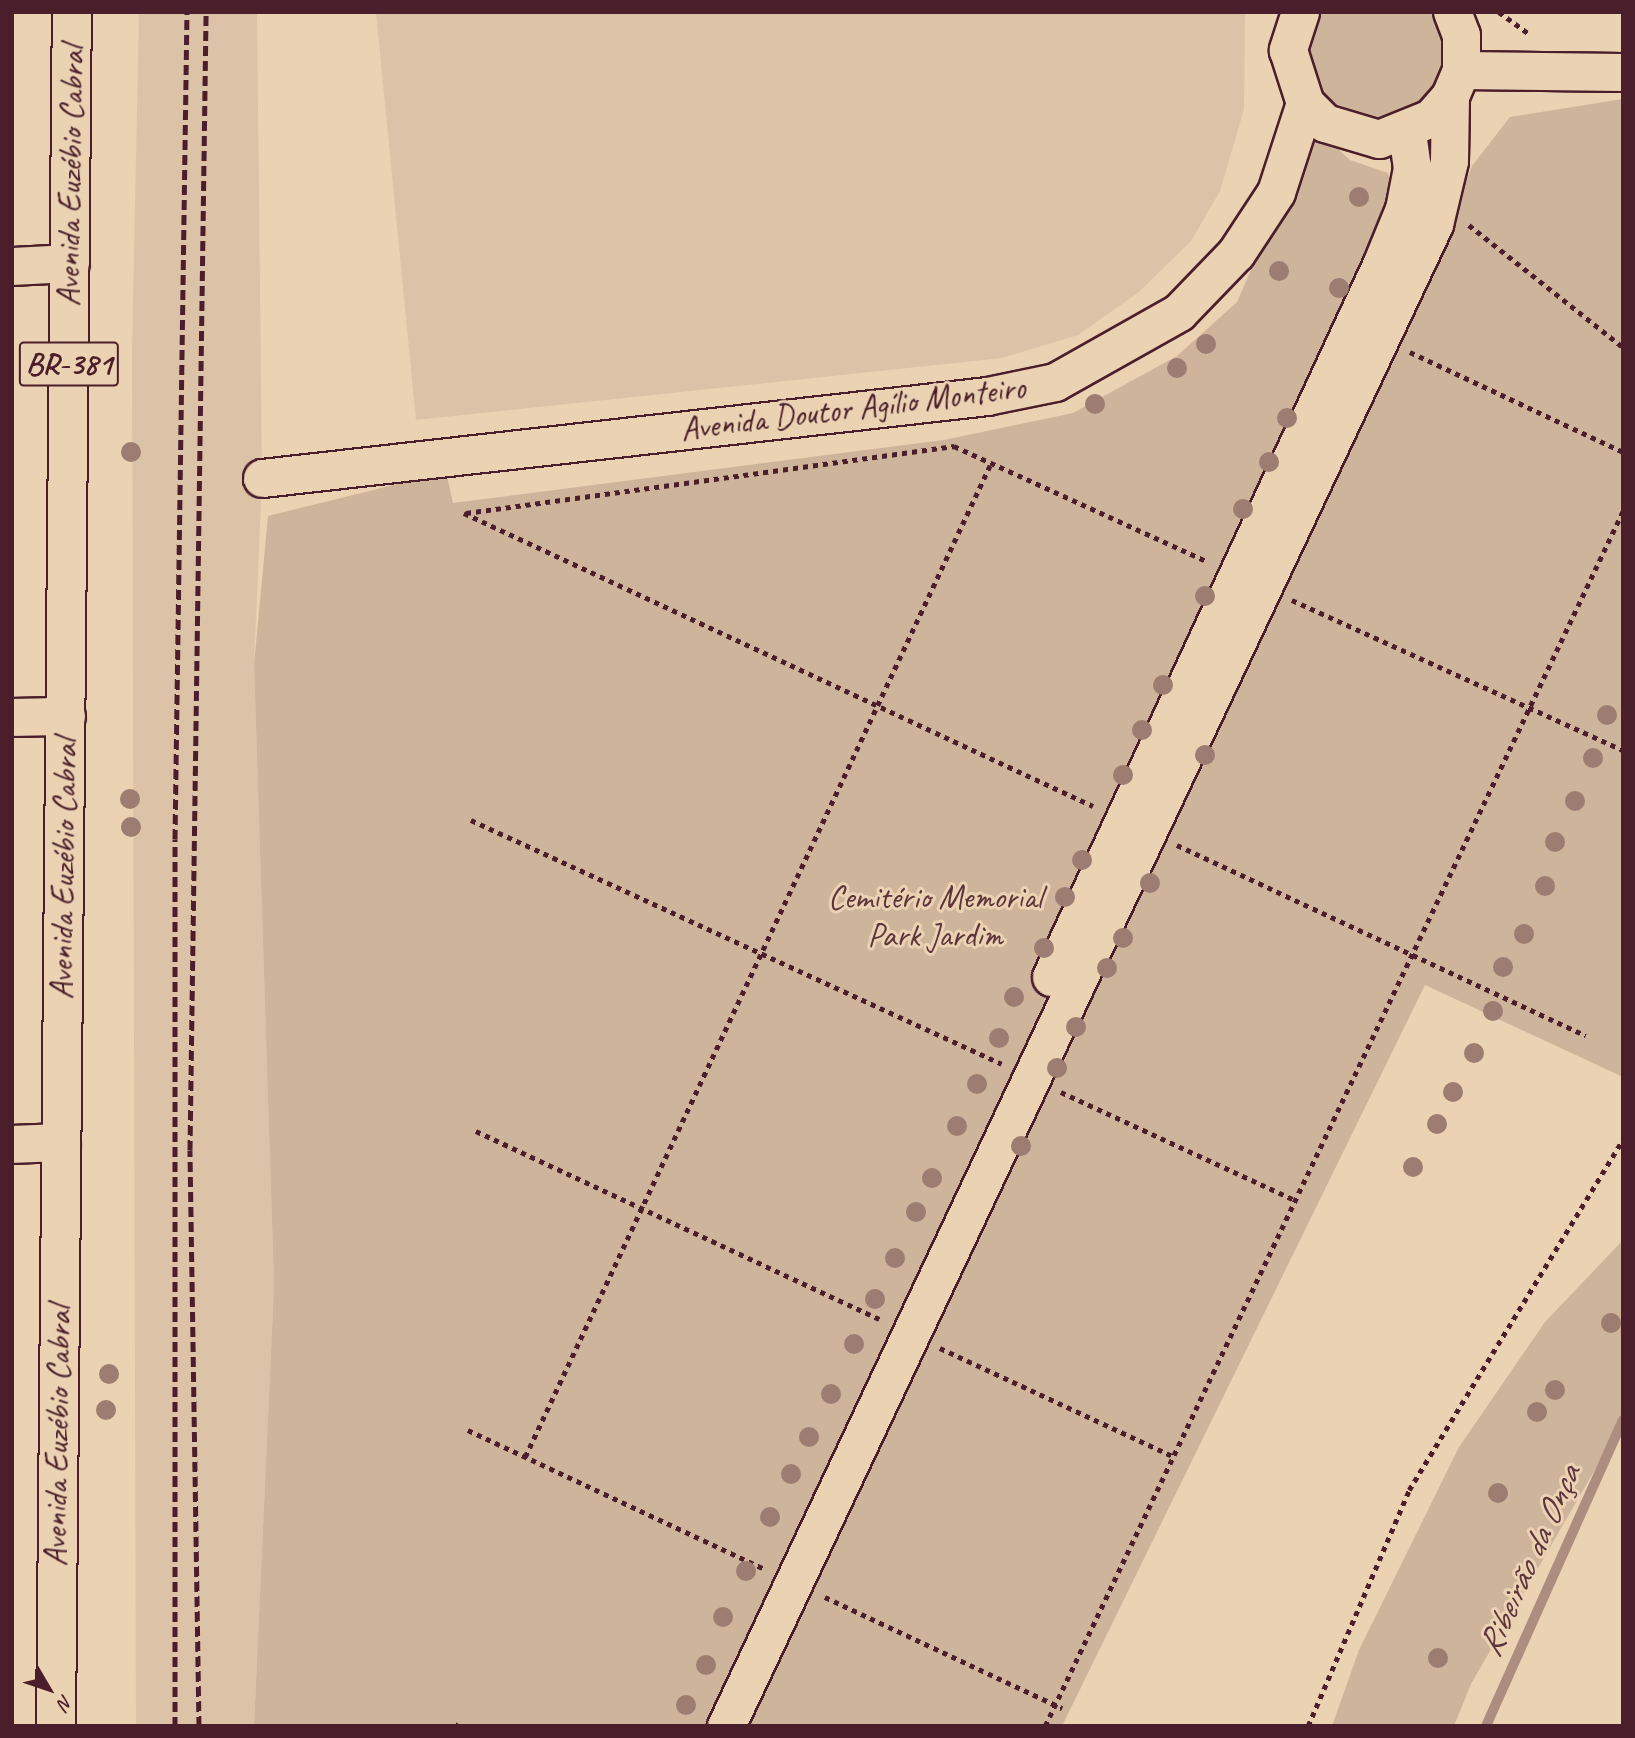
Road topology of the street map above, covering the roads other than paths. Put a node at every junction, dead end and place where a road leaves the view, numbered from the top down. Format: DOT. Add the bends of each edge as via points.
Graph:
graph roads {
  1 [pos="72,12"];
  2 [pos="1286,12"];
  3 [pos="1300,12"];
  4 [pos="1452,12"];
  5 [pos="1289,50"];
  6 [pos="1623,72"];
  7 [pos="1455,83"];
  8 [pos="1305,103"];
  9 [pos="1407,133"];
  10 [pos="70,263"];
  11 [pos="12,266"];
  12 [pos="262,478"];
  13 [pos="66,716"];
  14 [pos="12,717"];
  15 [pos="1135,826"];
  16 [pos="61,1142"];
  17 [pos="12,1144"];
  18 [pos="900,1329"];
  19 [pos="56,1726"];
  20 [pos="703,1726"];
  21 [pos="726,1726"];
  1 -- 10 [label="main road, Avenida Euzébio Cabral / BR-381"];
  2 -- 5 [label="street, Avenida Doutor Agílio Monteiro"];
  3 -- 5 [label="street"];
  4 -- 7 [label="street" via="1461,35"];
  5 -- 8 [label="street, Avenida Doutor Agílio Monteiro"];
  6 -- 7 [label="street"];
  7 -- 9 [label="street"];
  7 -- 15 [label="street" via="1449,161 1439,206 1380,338"];
  8 -- 9 [label="street" via="1351,135"];
  8 -- 12 [label="street, Avenida Doutor Agílio Monteiro" via="1300,135 1276,192 1236,253 1179,312 1055,382 987,396"];
  9 -- 15 [label="street" via="1412,168 1404,209"];
  10 -- 11 [label="street"];
  10 -- 13 [label="main road, Avenida Euzébio Cabral / BR-381"];
  13 -- 14 [label="street"];
  13 -- 16 [label="main road, Avenida Euzébio Cabral / BR-381"];
  15 -- 18 [label="street"];
  16 -- 17 [label="street"];
  16 -- 19 [label="main road, Avenida Euzébio Cabral / BR-381"];
  18 -- 20 [label="street"];
  18 -- 21 [label="street"];
}
